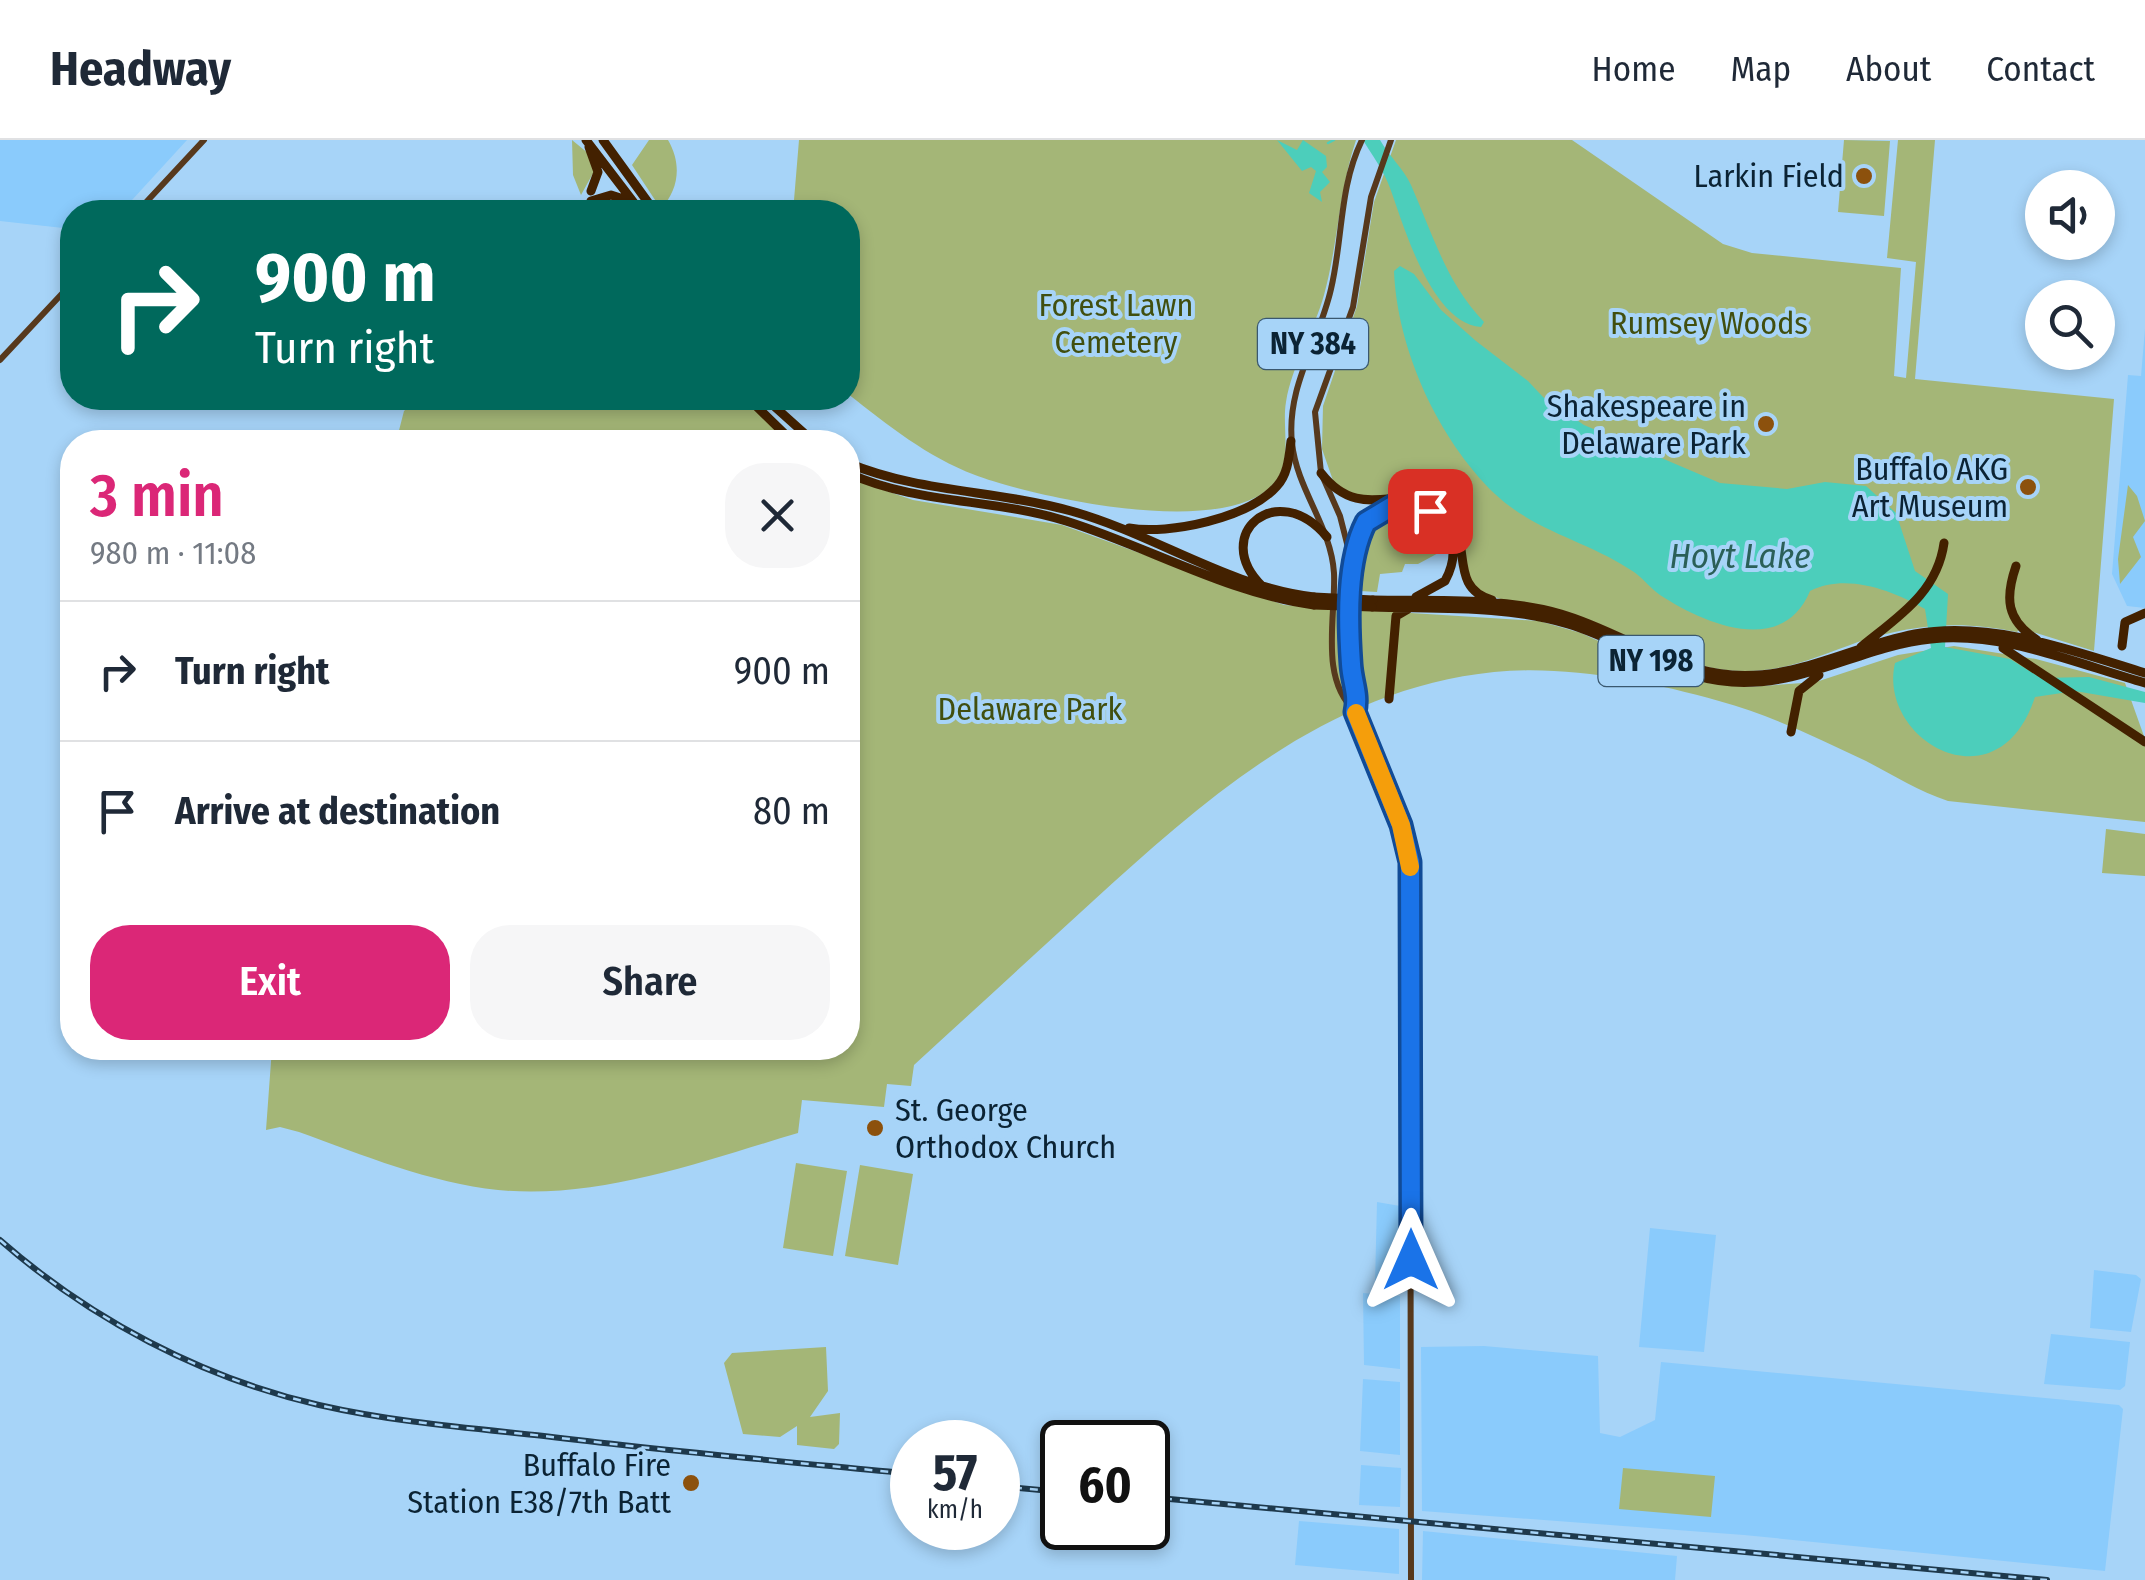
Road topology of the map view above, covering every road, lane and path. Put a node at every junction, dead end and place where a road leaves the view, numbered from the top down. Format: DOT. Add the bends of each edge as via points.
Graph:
graph roads {
  1 [pos="204,140"];
  2 [pos="586,140"];
  3 [pos="603,140"];
  4 [pos="1390,141"];
  5 [pos="1360,143"];
  6 [pos="148,200"];
  7 [pos="621,200"];
  8 [pos="632,200"];
  9 [pos="646,200"];
  10 [pos="60,296"];
  11 [pos="0,360"];
  12 [pos="760,410"];
  13 [pos="778,410"];
  14 [pos="781,430"];
  15 [pos="800,430"];
  16 [pos="1291,441"];
  17 [pos="860,467"];
  18 [pos="1321,474"];
  19 [pos="860,477"];
  20 [pos="1102,522"];
  21 [pos="1327,537"];
  22 [pos="1944,543"];
  23 [pos="2016,566"];
  24 [pos="1353,567"];
  25 [pos="1264,588"];
  26 [pos="1400,600"];
  27 [pos="1314,601"];
  28 [pos="1373,603"];
  29 [pos="1504,604"];
  30 [pos="1413,608"];
  31 [pos="2145,613"];
  32 [pos="1392,634"];
  33 [pos="1953,634"];
  34 [pos="1929,635"];
  35 [pos="1982,639"];
  36 [pos="2122,646"];
  37 [pos="2058,648"];
  38 [pos="1856,652"];
  39 [pos="1830,668"];
  40 [pos="2145,674"];
  41 [pos="2145,683"];
  42 [pos="1389,699"];
  43 [pos="1355,712"];
  44 [pos="1792,732"];
  45 [pos="2145,742"];
  46 [pos="1410,1580"];
  1 -- 6 [label="main road"];
  2 -- 7 [label="highway" via="597,169 591,196"];
  2 -- 8 [label="highway"];
  3 -- 9 [label="highway"];
  4 -- 18 [label="main road, NY 384" via="1376,176 1352,308 1315,412"];
  5 -- 16 [label="main road, NY 384" via="1344,194 1330,294 1296,388"];
  10 -- 11 [label="main road"];
  12 -- 14 [label="highway"];
  13 -- 15 [label="highway"];
  16 -- 20 [label="highway" via="1279,484 1248,504 1168,530"];
  16 -- 21 [label="main road, NY 384" via="1302,488"];
  17 -- 20 [label="highway, NY 198"];
  18 -- 24 [label="main road, NY 384"];
  18 -- 29 [label="highway" via="1352,500 1412,497 1441,509 1460,537 1467,584 1480,597"];
  19 -- 27 [label="highway, NY 198" via="930,499 1065,520 1260,594"];
  20 -- 25 [label="highway, NY 198"];
  21 -- 25 [label="highway" via="1298,512 1280,509 1258,518 1242,550"];
  21 -- 43 [label="main road, NY 384" via="1334,660 1343,700"];
  22 -- 38 [label="highway" via="1914,604"];
  23 -- 37 [label="highway" via="2008,590 2013,618 2026,633"];
  24 -- 26 [label="highway" via="1366,522 1384,507 1419,507 1440,518 1454,548 1450,570 1436,589"];
  24 -- 43 [label="main road, NY 384"];
  25 -- 27 [label="highway, NY 198"];
  26 -- 28 [label="highway, NY 198"];
  26 -- 29 [label="highway, NY 198"];
  27 -- 28 [label="highway, NY 198, bridge"];
  28 -- 30 [label="highway, NY 198"];
  28 -- 32 [label="highway" via="1387,616"];
  29 -- 38 [label="highway, NY 198" via="1578,619 1670,661 1719,674 1780,674"];
  30 -- 32 [label="highway" via="1398,613"];
  30 -- 39 [label="highway, NY 198" via="1548,618 1666,668 1716,680 1778,681"];
  31 -- 36 [label="highway" via="2126,622"];
  32 -- 42 [label="highway"];
  33 -- 34 [label="highway, NY 198"];
  33 -- 35 [label="highway, NY 198"];
  33 -- 37 [label="highway, NY 198" via="1988,632"];
  34 -- 38 [label="highway, NY 198"];
  34 -- 39 [label="highway, NY 198"];
  35 -- 41 [label="highway, NY 198"];
  35 -- 45 [label="highway" via="2046,673"];
  37 -- 40 [label="highway, NY 198"];
  39 -- 44 [label="highway" via="1799,691"];
  43 -- 46 [label="main road, NY 384" via="1410,862"];
}
